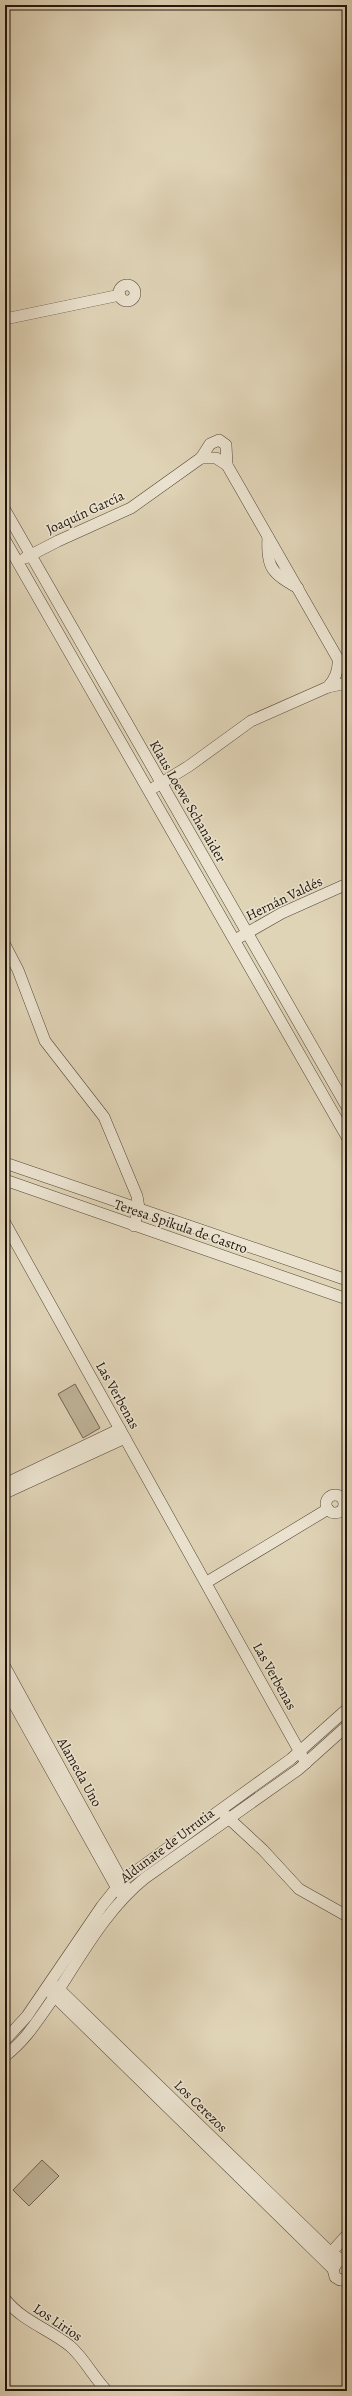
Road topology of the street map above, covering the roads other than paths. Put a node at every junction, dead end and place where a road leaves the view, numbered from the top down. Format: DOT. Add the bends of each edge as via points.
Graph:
graph roads {
  1 [pos="120,295"];
  2 [pos="5,319"];
  3 [pos="201,458"];
  4 [pos="227,465"];
  5 [pos="5,510"];
  6 [pos="5,540"];
  7 [pos="31,555"];
  8 [pos="18,562"];
  9 [pos="343,662"];
  10 [pos="347,684"];
  11 [pos="328,687"];
  12 [pos="161,784"];
  13 [pos="149,790"];
  14 [pos="347,884"];
  15 [pos="246,933"];
  16 [pos="235,940"];
  17 [pos="5,945"];
  18 [pos="347,1107"];
  19 [pos="347,1137"];
  20 [pos="7,1164"];
  21 [pos="5,1180"];
  22 [pos="139,1208"];
  23 [pos="5,1223"];
  24 [pos="134,1226"];
  25 [pos="347,1280"];
  26 [pos="347,1299"];
  27 [pos="122,1434"];
  28 [pos="5,1484"];
  29 [pos="5,1494"];
  30 [pos="328,1509"];
  31 [pos="207,1582"];
  32 [pos="5,1667"];
  33 [pos="5,1688"];
  34 [pos="347,1710"];
  35 [pos="347,1726"];
  36 [pos="300,1752"];
  37 [pos="306,1763"];
  38 [pos="219,1810"];
  39 [pos="227,1818"];
  40 [pos="119,1884"];
  41 [pos="126,1895"];
  42 [pos="347,1916"];
  43 [pos="47,1984"];
  44 [pos="57,1993"];
  45 [pos="8,2042"];
  46 [pos="347,2235"];
  47 [pos="328,2257"];
  48 [pos="340,2264"];
  49 [pos="347,2279"];
  50 [pos="5,2300"];
  51 [pos="107,2391"];
  1 -- 2 [label="street"];
  3 -- 4 [label="street" via="216,458"];
  3 -- 4 [label="street, Joaquín García" via="212,442 222,441 227,450"];
  3 -- 7 [label="street, Joaquín García" via="124,513 61,539"];
  4 -- 9 [label="street, Joaquín García" via="268,537 268,554 273,570 279,577 298,588"];
  5 -- 7 [label="street, Klaus Loewe Schanaider"];
  6 -- 8 [label="street, Klaus Loewe Schanaider"];
  7 -- 8 [label="street, Joaquín García"];
  7 -- 12 [label="street, Klaus Loewe Schanaider"];
  8 -- 13 [label="street, Klaus Loewe Schanaider"];
  9 -- 11 [label="street, Joaquín García"];
  10 -- 11 [label="street"];
  11 -- 12 [label="street" via="251,721"];
  12 -- 13 [label="street"];
  12 -- 15 [label="street, Klaus Loewe Schanaider"];
  13 -- 16 [label="street, Klaus Loewe Schanaider"];
  14 -- 15 [label="street, Hernán Valdés" via="282,913"];
  15 -- 16 [label="street, Hernán Valdés"];
  15 -- 18 [label="street, Klaus Loewe Schanaider"];
  16 -- 19 [label="street, Klaus Loewe Schanaider"];
  17 -- 22 [label="street" via="18,970 44,1041 96,1105 107,1123 133,1185"];
  20 -- 21 [label="street"];
  20 -- 22 [label="street, Teresa Spikula de Castro"];
  21 -- 24 [label="street, Teresa Spikula de Castro"];
  22 -- 24 [label="street"];
  22 -- 25 [label="street, Teresa Spikula de Castro"];
  23 -- 27 [label="street, Las Verbenas"];
  24 -- 26 [label="street, Teresa Spikula de Castro"];
  27 -- 28 [label="street"];
  27 -- 29 [label="street"];
  27 -- 31 [label="street, Las Verbenas"];
  30 -- 31 [label="street"];
  31 -- 36 [label="street, Las Verbenas"];
  32 -- 40 [label="street, Alameda Uno"];
  33 -- 40 [label="street, Alameda Uno"];
  34 -- 36 [label="street, Aldunate de Urrutia"];
  35 -- 37 [label="street, Aldunate de Urrutia"];
  36 -- 37 [label="street, Las Verbenas"];
  36 -- 38 [label="street, Aldunate de Urrutia"];
  37 -- 39 [label="street, Aldunate de Urrutia"];
  38 -- 39 [label="street"];
  38 -- 40 [label="street, Aldunate de Urrutia"];
  39 -- 41 [label="street, Aldunate de Urrutia"];
  39 -- 42 [label="street" via="263,1850 299,1889"];
  40 -- 41 [label="street, Alameda Uno"];
  40 -- 43 [label="street, Aldunate de Urrutia"];
  41 -- 44 [label="street, Aldunate de Urrutia"];
  43 -- 44 [label="street, Los Cerezos"];
  43 -- 45 [label="street, Aldunate de Urrutia"];
  44 -- 45 [label="street, Aldunate de Urrutia" via="32,2029"];
  44 -- 47 [label="street, Los Cerezos"];
  46 -- 47 [label="street"];
  47 -- 48 [label="street, Los Cerezos"];
  48 -- 49 [label="street, Los Cerezos" via="333,2275 337,2279"];
  50 -- 51 [label="street, Los Lirios" via="21,2316 68,2345 83,2359"];
}
